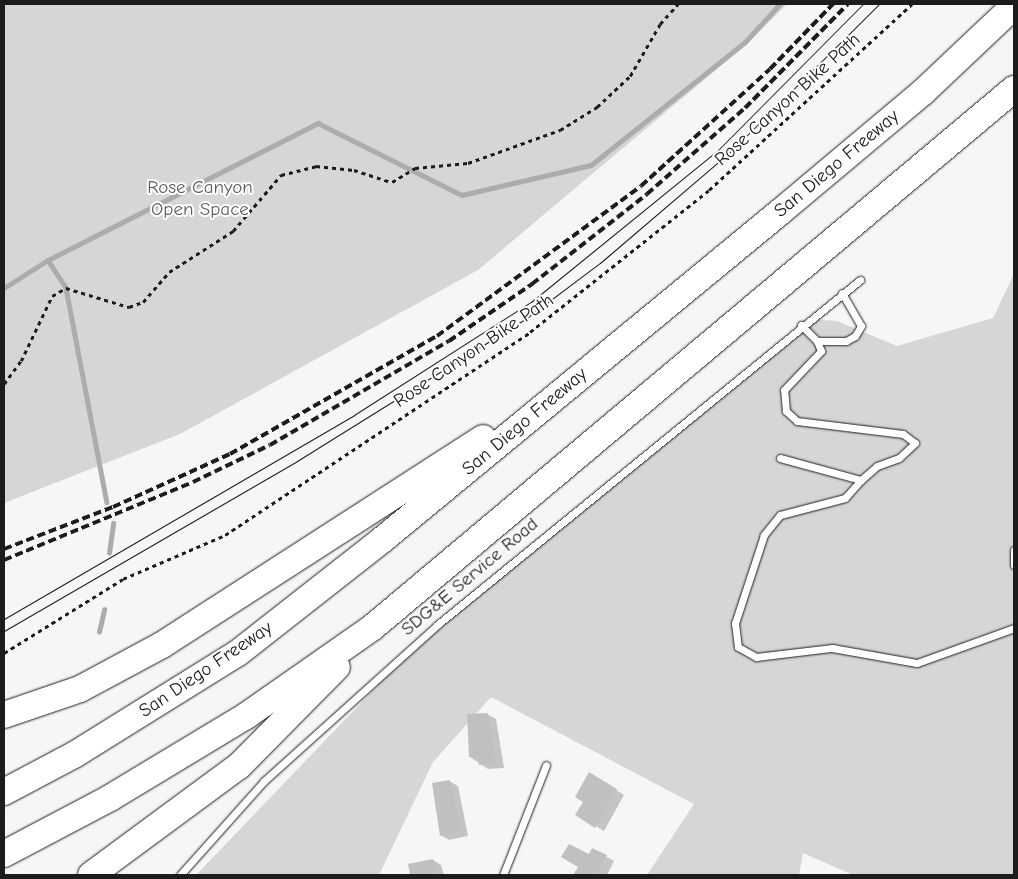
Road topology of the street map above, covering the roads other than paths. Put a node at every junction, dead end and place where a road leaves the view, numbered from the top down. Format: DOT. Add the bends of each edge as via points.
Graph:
graph roads {
  1 [pos="1014,6"];
  2 [pos="1014,89"];
  3 [pos="703,276"];
  4 [pos="860,280"];
  5 [pos="842,293"];
  6 [pos="801,325"];
  7 [pos="817,341"];
  8 [pos="780,458"];
  9 [pos="861,480"];
  10 [pos="1014,550"];
  11 [pos="1014,565"];
  12 [pos="373,627"];
  13 [pos="1014,628"];
  14 [pos="4,715"];
  15 [pos="546,765"];
  16 [pos="4,792"];
  17 [pos="4,854"];
  18 [pos="91,875"];
  19 [pos="180,875"];
  20 [pos="503,875"];
  1 -- 3 [label="highway, San Diego Freeway" via="923,92"];
  2 -- 12 [label="highway"];
  3 -- 14 [label="highway" via="482,440 162,645 80,689"];
  3 -- 16 [label="highway, San Diego Freeway" via="238,653 74,755"];
  4 -- 5 [label="lane, SDG&E Service Road"];
  5 -- 6 [label="lane, SDG&E Service Road"];
  5 -- 7 [label="lane" via="862,326 846,341"];
  6 -- 7 [label="lane"];
  6 -- 19 [label="lane, SDG&E Service Road" via="437,625 264,781"];
  7 -- 9 [label="lane" via="821,351 784,390 786,410 797,421 903,434 915,443 899,458 877,466"];
  8 -- 9 [label="lane"];
  9 -- 13 [label="lane" via="845,498 780,515 764,535 735,622 738,647 756,658 832,648 917,663"];
  10 -- 11 [label="lane"];
  12 -- 17 [label="highway" via="246,716 110,798"];
  12 -- 18 [label="highway" via="239,766"];
  15 -- 20 [label="lane"];
}
